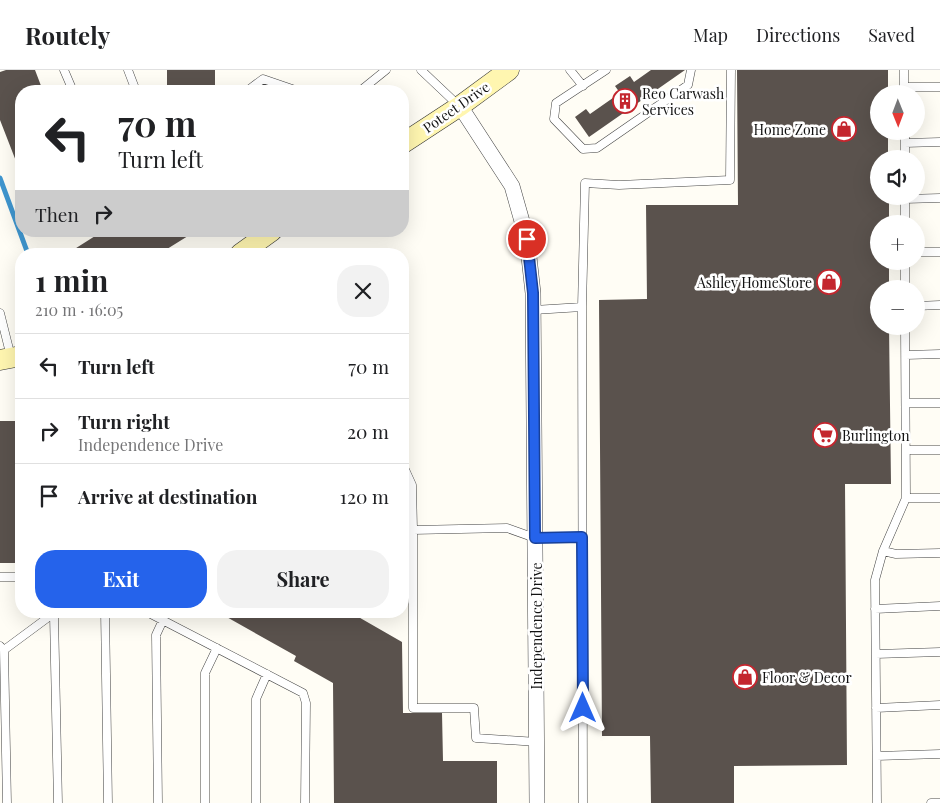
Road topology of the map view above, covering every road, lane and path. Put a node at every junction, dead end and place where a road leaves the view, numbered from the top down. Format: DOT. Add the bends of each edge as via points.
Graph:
graph roads {
  1 [pos="64,70"];
  2 [pos="128,70"];
  3 [pos="386,70"];
  4 [pos="421,70"];
  5 [pos="509,70"];
  6 [pos="570,70"];
  7 [pos="606,70"];
  8 [pos="691,70"];
  9 [pos="732,70"];
  10 [pos="904,70"];
  11 [pos="70,85"];
  12 [pos="134,85"];
  13 [pos="255,85"];
  14 [pos="280,85"];
  15 [pos="367,85"];
  16 [pos="904,85"];
  17 [pos="584,86"];
  18 [pos="940,87"];
  19 [pos="925,88"];
  20 [pos="460,106"];
  21 [pos="409,139"];
  22 [pos="940,142"];
  23 [pos="905,143"];
  24 [pos="905,150"];
  25 [pos="925,198"];
  26 [pos="940,198"];
  27 [pos="264,237"];
  28 [pos="248,248"];
  29 [pos="925,252"];
  30 [pos="940,252"];
  31 [pos="940,305"];
  32 [pos="925,306"];
  33 [pos="582,307"];
  34 [pos="534,310"];
  35 [pos="0,314"];
  36 [pos="906,335"];
  37 [pos="940,354"];
  38 [pos="906,355"];
  39 [pos="11,358"];
  40 [pos="906,403"];
  41 [pos="940,403"];
  42 [pos="906,450"];
  43 [pos="940,450"];
  44 [pos="409,479"];
  45 [pos="906,498"];
  46 [pos="940,498"];
  47 [pos="413,530"];
  48 [pos="582,537"];
  49 [pos="535,538"];
  50 [pos="883,551"];
  51 [pos="940,553"];
  52 [pos="0,577"];
  53 [pos="15,577"];
  54 [pos="940,606"];
  55 [pos="876,609"];
  56 [pos="47,618"];
  57 [pos="54,618"];
  58 [pos="105,618"];
  59 [pos="159,618"];
  60 [pos="163,620"];
  61 [pos="2,648"];
  62 [pos="217,648"];
  63 [pos="940,652"];
  64 [pos="876,654"];
  65 [pos="267,674"];
  66 [pos="940,706"];
  67 [pos="876,708"];
  68 [pos="536,742"];
  69 [pos="940,754"];
  70 [pos="877,756"];
  71 [pos="7,803"];
  72 [pos="58,803"];
  73 [pos="108,803"];
  74 [pos="158,803"];
  75 [pos="205,803"];
  76 [pos="256,803"];
  77 [pos="305,803"];
  78 [pos="537,803"];
  79 [pos="584,803"];
  80 [pos="877,803"];
  81 [pos="930,803"];
  82 [pos="940,803"];
  1 -- 11 [label="lane"];
  2 -- 12 [label="lane"];
  3 -- 15 [label="lane"];
  4 -- 20 [label="lane"];
  5 -- 20 [label="street, Poteet Drive"];
  6 -- 17 [label="lane"];
  7 -- 17 [label="lane"];
  8 -- 17 [label="lane" via="688,85 597,148 583,149 554,119 556,103"];
  9 -- 33 [label="lane" via="730,180 619,185 585,183"];
  10 -- 16 [label="lane"];
  13 -- 14 [label="lane" via="263,79"];
  18 -- 19 [label="lane"];
  20 -- 21 [label="street, Poteet Drive"];
  20 -- 34 [label="street, Independence Drive" via="512,186 527,239"];
  22 -- 23 [label="lane"];
  23 -- 24 [label="lane"];
  25 -- 26 [label="lane"];
  27 -- 28 [label="street"];
  29 -- 30 [label="lane"];
  31 -- 32 [label="lane"];
  33 -- 34 [label="lane"];
  33 -- 48 [label="lane"];
  34 -- 49 [label="street, Independence Drive"];
  35 -- 39 [label="lane"];
  36 -- 38 [label="lane"];
  37 -- 38 [label="lane"];
  38 -- 40 [label="lane"];
  40 -- 41 [label="lane"];
  40 -- 42 [label="lane"];
  42 -- 43 [label="lane"];
  42 -- 45 [label="lane"];
  44 -- 47 [label="lane" via="412,485"];
  45 -- 46 [label="lane"];
  45 -- 50 [label="lane"];
  47 -- 49 [label="lane" via="506,528"];
  47 -- 68 [label="lane" via="413,708 474,708 476,738"];
  48 -- 49 [label="lane"];
  48 -- 79 [label="lane"];
  49 -- 68 [label="street, Independence Drive"];
  50 -- 51 [label="lane" via="896,554"];
  50 -- 55 [label="lane" via="875,580"];
  52 -- 53 [label="lane"];
  54 -- 55 [label="lane"];
  55 -- 64 [label="lane"];
  56 -- 61 [label="lane"];
  57 -- 72 [label="lane"];
  58 -- 73 [label="lane"];
  59 -- 60 [label="lane"];
  60 -- 62 [label="lane"];
  60 -- 74 [label="lane" via="156,635"];
  61 -- 71 [label="lane"];
  62 -- 65 [label="lane"];
  62 -- 75 [label="lane" via="205,673"];
  63 -- 64 [label="lane"];
  64 -- 67 [label="lane"];
  65 -- 76 [label="lane" via="256,699"];
  65 -- 77 [label="lane" via="302,692 306,703"];
  66 -- 67 [label="lane"];
  67 -- 70 [label="lane"];
  68 -- 78 [label="street, Independence Drive"];
  69 -- 70 [label="lane"];
  70 -- 80 [label="lane"];
  81 -- 82 [label="lane"];
}
